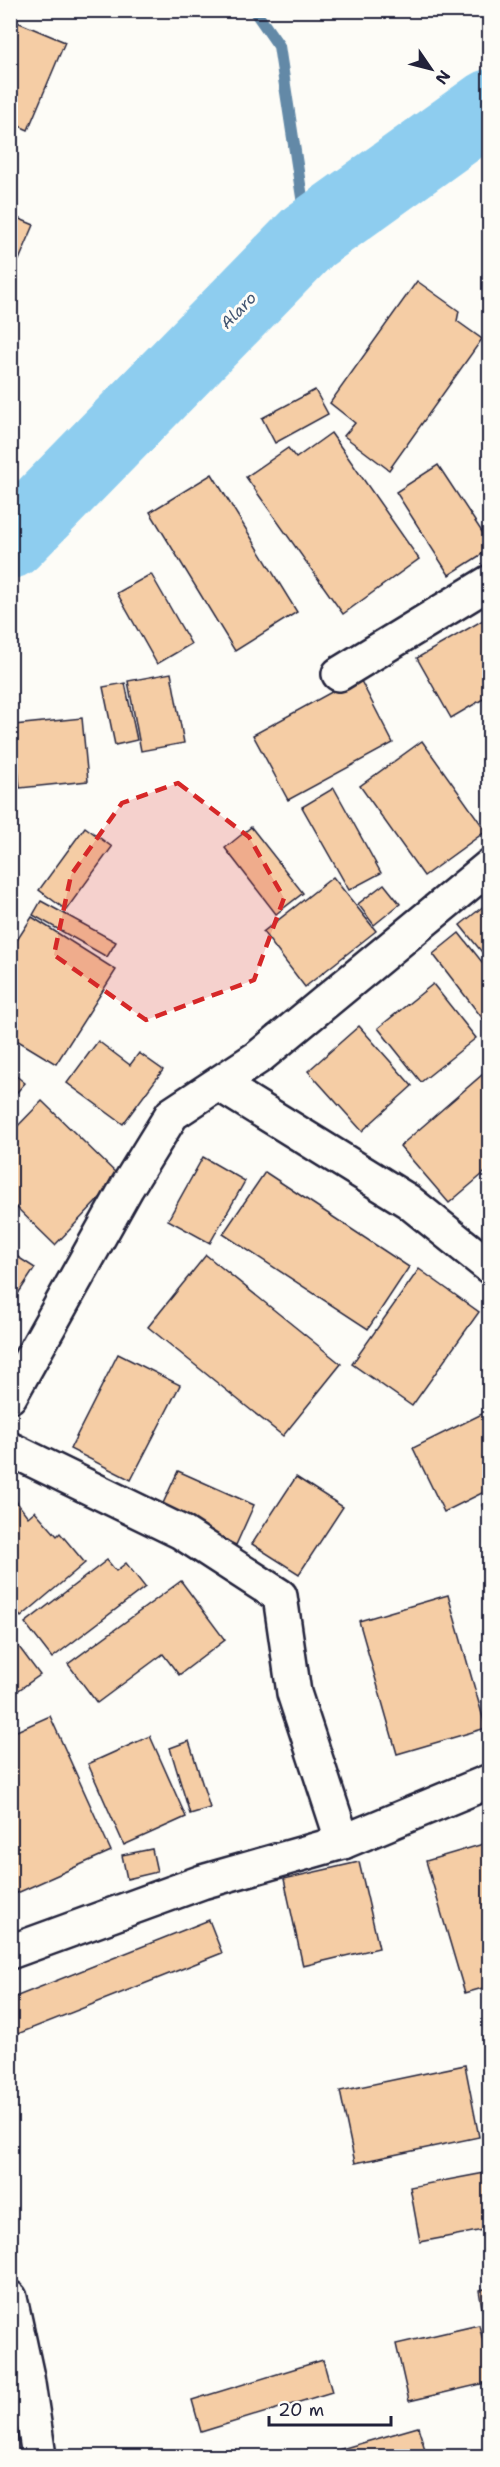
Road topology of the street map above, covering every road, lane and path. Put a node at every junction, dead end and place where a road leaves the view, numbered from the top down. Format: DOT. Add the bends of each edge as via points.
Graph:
graph roads {
  1 [pos="489,582"];
  2 [pos="339,674"];
  3 [pos="489,866"];
  4 [pos="219,1084"];
  5 [pos="489,1267"];
  6 [pos="10,1396"];
  7 [pos="10,1449"];
  8 [pos="489,1781"];
  9 [pos="343,1842"];
  10 [pos="10,1953"];
  11 [pos="10,2298"];
  12 [pos="39,2457"];
  1 -- 2 [label="street"];
  3 -- 4 [label="street" via="260,1056"];
  4 -- 5 [label="street" via="408,1201"];
  4 -- 6 [label="street" via="172,1114"];
  7 -- 9 [label="street" via="181,1532 280,1596 294,1693"];
  8 -- 9 [label="street"];
  9 -- 10 [label="street" via="202,1882"];
  11 -- 12 [label="street"];
}
